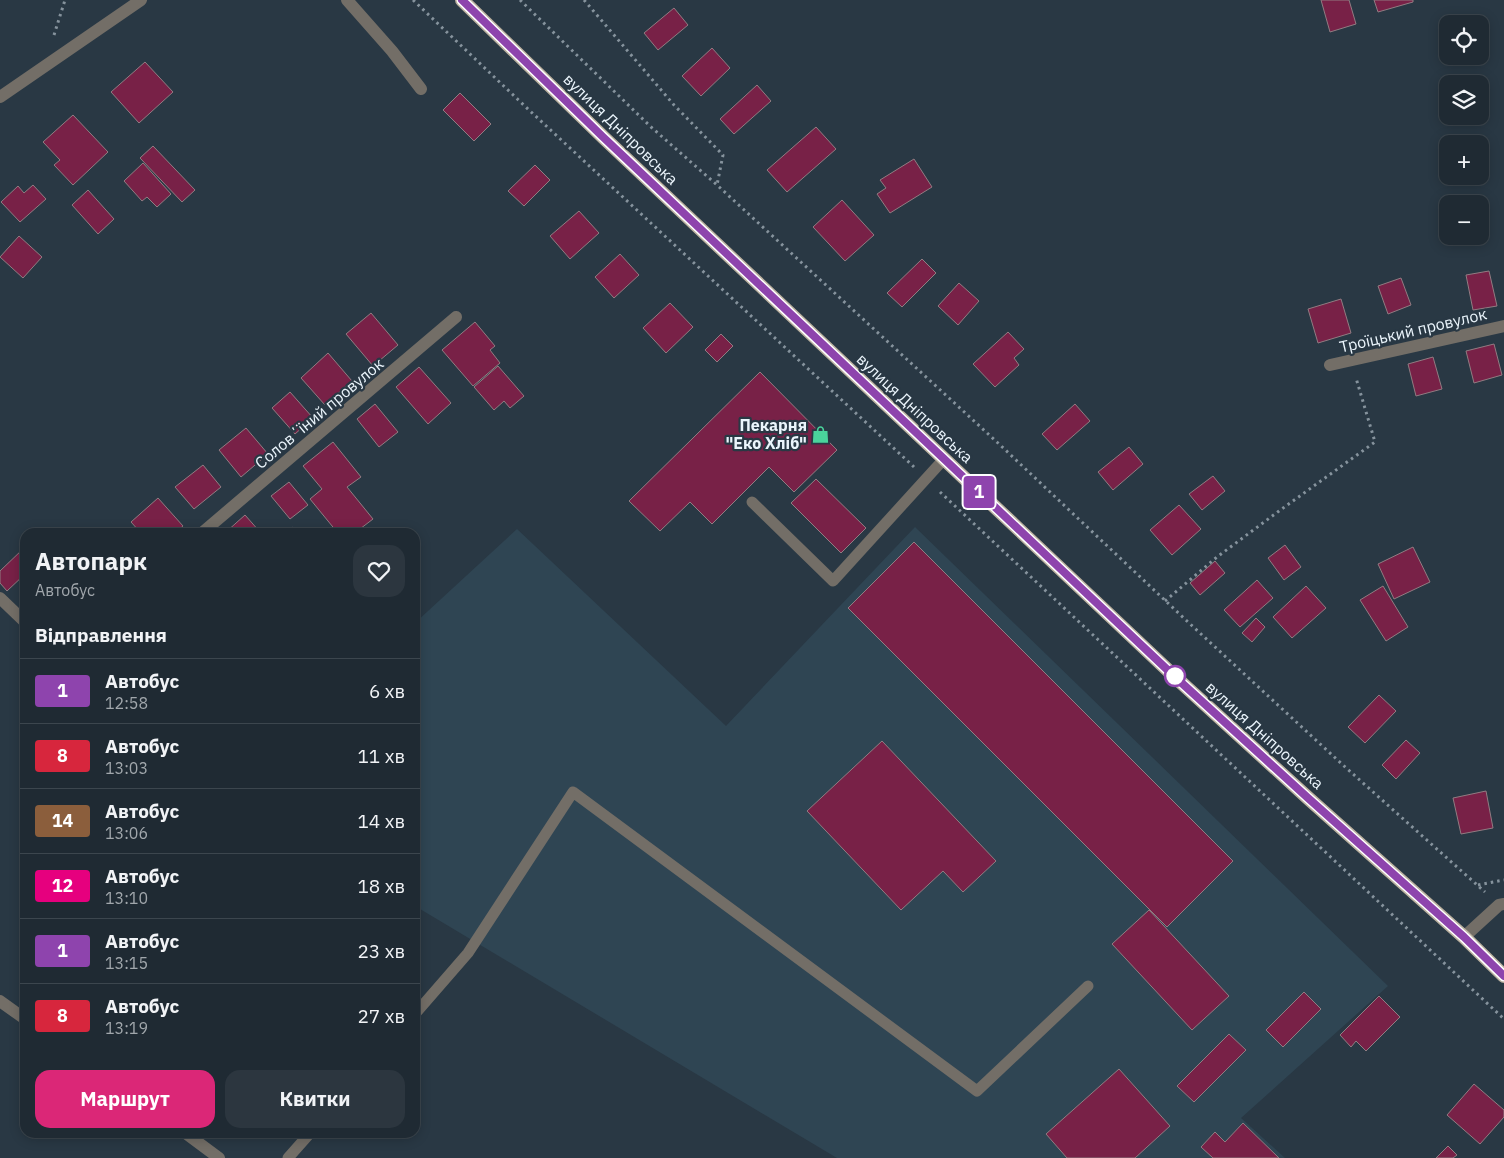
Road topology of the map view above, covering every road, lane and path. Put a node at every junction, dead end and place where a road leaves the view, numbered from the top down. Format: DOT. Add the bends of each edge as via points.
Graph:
graph roads {
  1 [pos="65,0"];
  2 [pos="141,0"];
  3 [pos="347,0"];
  4 [pos="413,0"];
  5 [pos="462,0"];
  6 [pos="520,0"];
  7 [pos="584,0"];
  8 [pos="46,65"];
  9 [pos="421,89"];
  10 [pos="0,97"];
  11 [pos="716,185"];
  12 [pos="456,317"];
  13 [pos="1504,326"];
  14 [pos="1350,361"];
  15 [pos="1330,366"];
  16 [pos="944,458"];
  17 [pos="926,478"];
  18 [pos="752,502"];
  19 [pos="208,528"];
  20 [pos="0,598"];
  21 [pos="1166,601"];
  22 [pos="20,617"];
  23 [pos="1504,880"];
  24 [pos="1504,904"];
  25 [pos="1464,937"];
  26 [pos="1504,976"];
  27 [pos="1088,986"];
  28 [pos="0,1001"];
  29 [pos="420,1008"];
  30 [pos="20,1015"];
  31 [pos="1504,1019"];
  32 [pos="192,1138"];
  33 [pos="306,1138"];
  34 [pos="220,1158"];
  35 [pos="288,1158"];
  1 -- 8 [label="path"];
  2 -- 8 [label="street"];
  3 -- 9 [label="street"];
  4 -- 17 [label="path"];
  5 -- 16 [label="highway, вулиця Дніпровська"];
  6 -- 11 [label="path"];
  7 -- 11 [label="path" via="674,105 722,155"];
  8 -- 10 [label="street"];
  11 -- 21 [label="path"];
  12 -- 19 [label="street, Соловʼїний провулок"];
  13 -- 14 [label="street, Троїцький провулок"];
  14 -- 15 [label="street, Троїцький провулок"];
  14 -- 21 [label="path" via="1375,442 1217,557"];
  16 -- 17 [label="lane"];
  16 -- 25 [label="highway, вулиця Дніпровська" via="1181,682"];
  17 -- 18 [label="lane" via="833,581"];
  17 -- 31 [label="path"];
  20 -- 22 [label="street"];
  21 -- 23 [label="path" via="1477,885"];
  24 -- 25 [label="street"];
  25 -- 26 [label="highway, вулиця Дніпровська"];
  27 -- 29 [label="lane" via="977,1091 573,792 468,953"];
  28 -- 30 [label="street"];
  32 -- 34 [label="street"];
  33 -- 35 [label="lane"];
}
